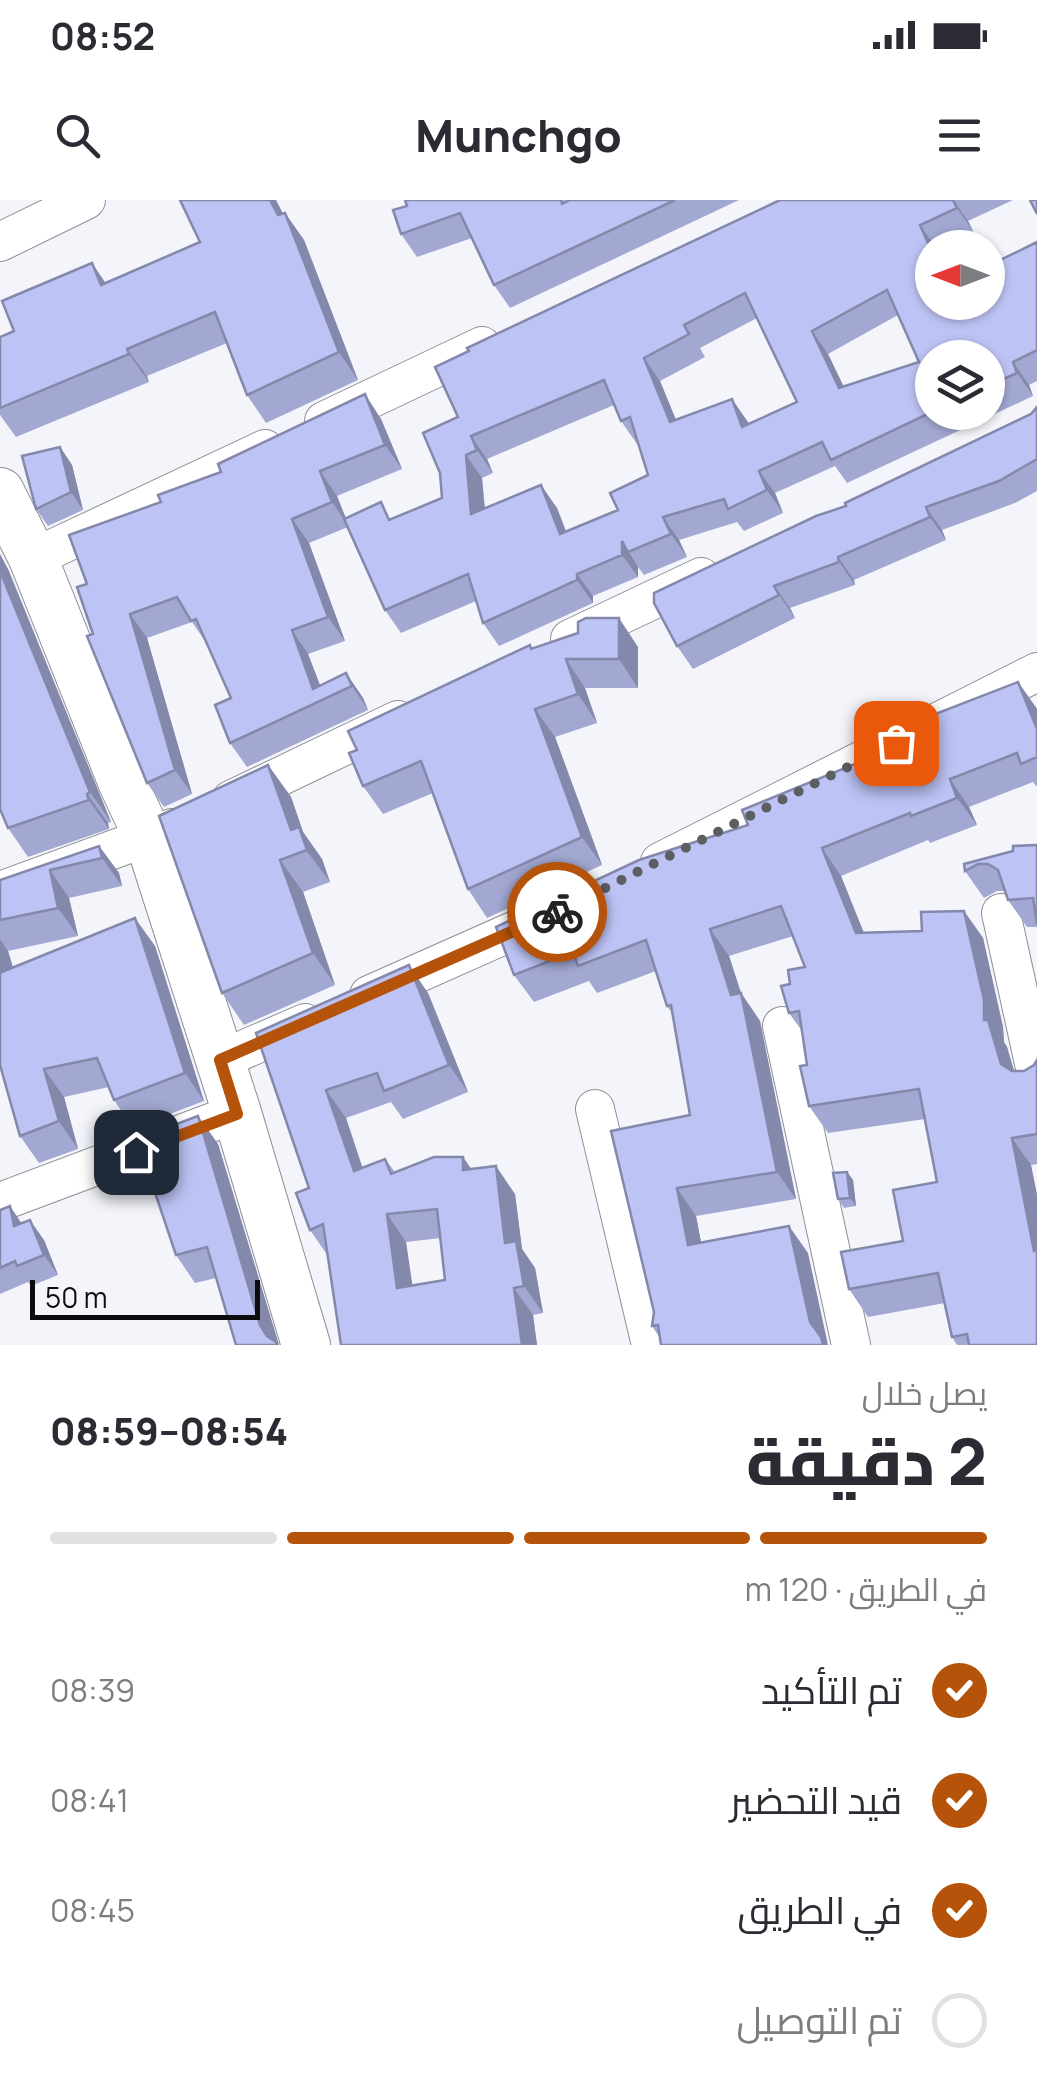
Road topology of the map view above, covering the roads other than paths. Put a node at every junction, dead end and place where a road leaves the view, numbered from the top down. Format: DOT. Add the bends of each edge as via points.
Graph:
graph roads {
  1 [pos="86,200"];
  2 [pos="0,242"];
  3 [pos="510,333"];
  4 [pos="0,492"];
  5 [pos="33,558"];
  6 [pos="735,560"];
  7 [pos="540,653"];
  8 [pos="1037,672"];
  9 [pos="433,704"];
  10 [pos="149,839"];
  11 [pos="632,876"];
  12 [pos="0,892"];
  13 [pos="579,902"];
  14 [pos="1001,913"];
  15 [pos="782,1026"];
  16 [pos="220,1060"];
  17 [pos="1037,1076"];
  18 [pos="596,1109"];
  19 [pos="237,1114"];
  20 [pos="0,1202"];
  21 [pos="306,1345"];
  22 [pos="651,1345"];
  23 [pos="851,1345"];
  1 -- 2 [label="street"];
  3 -- 5 [label="street"];
  4 -- 5 [label="street"];
  5 -- 10 [label="street"];
  6 -- 7 [label="street"];
  8 -- 11 [label="street"];
  9 -- 10 [label="street"];
  10 -- 12 [label="street"];
  10 -- 16 [label="street"];
  13 -- 16 [label="street"];
  14 -- 17 [label="street"];
  15 -- 23 [label="street"];
  16 -- 19 [label="street"];
  18 -- 22 [label="street"];
  19 -- 20 [label="street"];
  19 -- 21 [label="street"];
}
